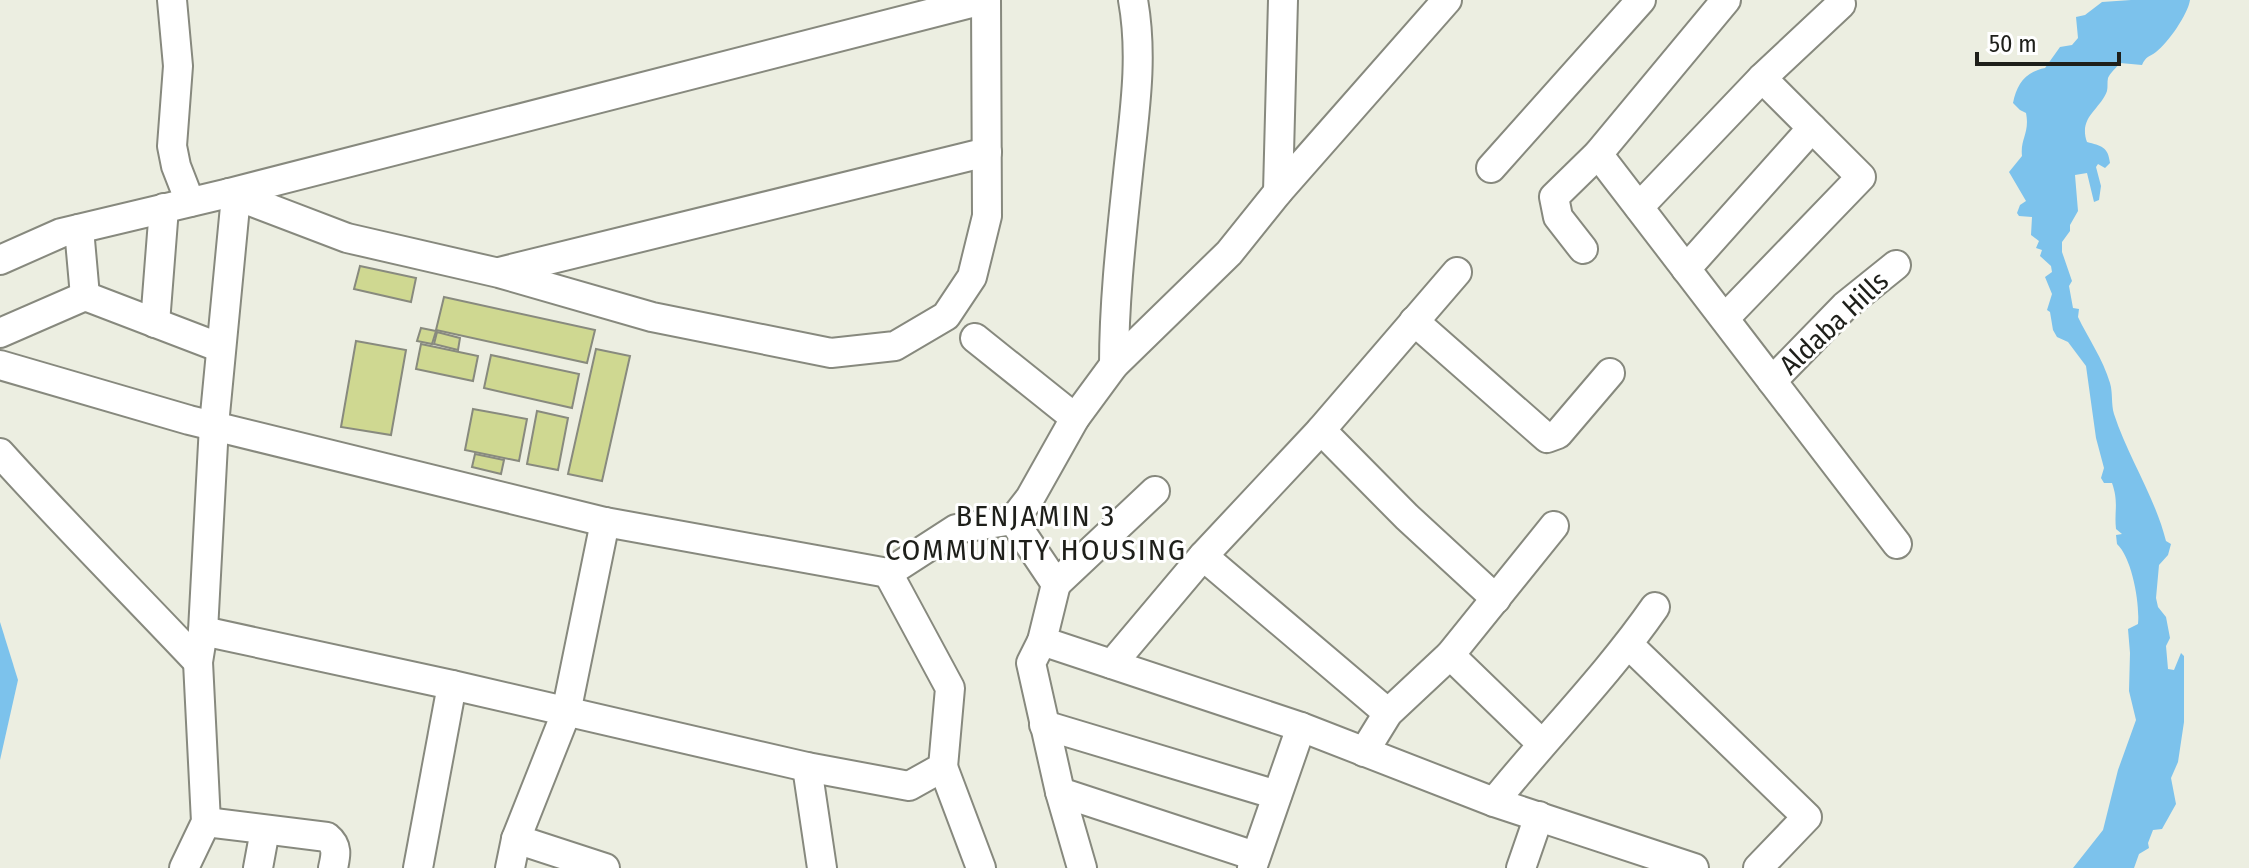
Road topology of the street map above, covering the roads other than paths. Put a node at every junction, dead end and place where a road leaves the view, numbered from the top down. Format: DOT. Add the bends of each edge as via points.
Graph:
graph roads {
  1 [pos="172,0"];
  2 [pos="984,0"];
  3 [pos="1133,0"];
  4 [pos="1283,0"];
  5 [pos="1447,0"];
  6 [pos="1641,0"];
  7 [pos="1726,0"];
  8 [pos="1839,0"];
  9 [pos="1762,78"];
  10 [pos="1812,128"];
  11 [pos="987,152"];
  12 [pos="1598,154"];
  13 [pos="1491,168"];
  14 [pos="1278,192"];
  15 [pos="232,194"];
  16 [pos="177,205"];
  17 [pos="1639,207"];
  18 [pos="79,229"];
  19 [pos="1583,249"];
  20 [pos="0,260"];
  21 [pos="1896,265"];
  22 [pos="1686,269"];
  23 [pos="1457,272"];
  24 [pos="499,273"];
  25 [pos="85,296"];
  26 [pos="1725,318"];
  27 [pos="1414,321"];
  28 [pos="155,323"];
  29 [pos="0,333"];
  30 [pos="975,338"];
  31 [pos="221,348"];
  32 [pos="0,365"];
  33 [pos="1114,365"];
  34 [pos="1610,373"];
  35 [pos="1772,381"];
  36 [pos="1075,418"];
  37 [pos="214,425"];
  38 [pos="1321,430"];
  39 [pos="0,453"];
  40 [pos="1155,491"];
  41 [pos="1013,520"];
  42 [pos="605,522"];
  43 [pos="1554,526"];
  44 [pos="1897,544"];
  45 [pos="1203,556"];
  46 [pos="888,573"];
  47 [pos="1056,584"];
  48 [pos="1496,599"];
  49 [pos="1655,607"];
  50 [pos="203,631"];
  51 [pos="1042,641"];
  52 [pos="1629,645"];
  53 [pos="1450,655"];
  54 [pos="198,662"];
  55 [pos="1112,664"];
  56 [pos="452,685"];
  57 [pos="566,713"];
  58 [pos="1388,713"];
  59 [pos="1044,725"];
  60 [pos="1301,727"];
  61 [pos="1541,743"];
  62 [pos="1364,752"];
  63 [pos="807,767"];
  64 [pos="943,767"];
  65 [pos="1060,792"];
  66 [pos="1277,795"];
  67 [pos="1494,802"];
  68 [pos="1539,816"];
  69 [pos="206,822"];
  70 [pos="265,830"];
  71 [pos="516,839"];
  72 [pos="1254,862"];
  73 [pos="184,868"];
  74 [pos="258,868"];
  75 [pos="333,868"];
  76 [pos="418,868"];
  77 [pos="510,868"];
  78 [pos="605,868"];
  79 [pos="822,868"];
  80 [pos="981,868"];
  81 [pos="1082,868"];
  82 [pos="1521,868"];
  83 [pos="1694,868"];
  84 [pos="1758,868"];
  1 -- 16 [label="street" via="178,66 172,146"];
  2 -- 11 [label="street"];
  2 -- 15 [label="street"];
  3 -- 33 [label="street" via="1139,72 1114,303"];
  4 -- 14 [label="street"];
  5 -- 14 [label="street"];
  6 -- 13 [label="street"];
  7 -- 12 [label="street"];
  8 -- 9 [label="street" via="1841,4"];
  9 -- 10 [label="street"];
  9 -- 17 [label="street"];
  10 -- 22 [label="street"];
  10 -- 26 [label="street" via="1861,177"];
  11 -- 24 [label="street"];
  11 -- 24 [label="street" via="987,216 972,277 946,316 895,346 831,353 652,317"];
  12 -- 17 [label="street"];
  12 -- 19 [label="street" via="1554,197 1558,217"];
  14 -- 33 [label="street" via="1229,253"];
  15 -- 16 [label="street"];
  15 -- 24 [label="street" via="347,238"];
  15 -- 31 [label="street"];
  16 -- 18 [label="street"];
  16 -- 28 [label="street"];
  17 -- 22 [label="street"];
  18 -- 20 [label="street"];
  18 -- 25 [label="street"];
  21 -- 35 [label="street, Aldaba Hills" via="1845,306"];
  22 -- 26 [label="street"];
  23 -- 27 [label="street"];
  25 -- 28 [label="street"];
  25 -- 29 [label="street"];
  26 -- 35 [label="street"];
  27 -- 34 [label="street" via="1547,438 1558,434"];
  27 -- 38 [label="street"];
  28 -- 31 [label="street"];
  30 -- 36 [label="street"];
  31 -- 37 [label="street"];
  32 -- 37 [label="street"];
  33 -- 36 [label="street"];
  35 -- 44 [label="street"];
  36 -- 41 [label="street"];
  37 -- 42 [label="street"];
  37 -- 50 [label="street"];
  38 -- 45 [label="street"];
  38 -- 48 [label="street"];
  39 -- 54 [label="street"];
  40 -- 47 [label="street"];
  41 -- 46 [label="street" via="956,529"];
  41 -- 47 [label="street"];
  42 -- 46 [label="street"];
  42 -- 57 [label="street"];
  43 -- 48 [label="street"];
  45 -- 55 [label="street"];
  45 -- 58 [label="street"];
  46 -- 64 [label="street" via="950,688"];
  47 -- 51 [label="street"];
  48 -- 53 [label="street"];
  49 -- 52 [label="street"];
  50 -- 54 [label="street"];
  50 -- 56 [label="street"];
  51 -- 55 [label="street"];
  51 -- 59 [label="street" via="1031,663"];
  52 -- 61 [label="street"];
  52 -- 84 [label="street" via="1807,817"];
  53 -- 58 [label="street"];
  53 -- 61 [label="street"];
  54 -- 69 [label="street"];
  55 -- 60 [label="street"];
  56 -- 57 [label="street"];
  56 -- 76 [label="street"];
  57 -- 63 [label="street"];
  57 -- 71 [label="street"];
  58 -- 62 [label="street"];
  59 -- 65 [label="street"];
  59 -- 66 [label="street"];
  60 -- 62 [label="street"];
  60 -- 66 [label="street"];
  61 -- 67 [label="street"];
  62 -- 67 [label="street"];
  63 -- 64 [label="street" via="909,786"];
  63 -- 79 [label="street"];
  64 -- 80 [label="street"];
  65 -- 72 [label="street"];
  65 -- 81 [label="street"];
  66 -- 72 [label="street"];
  67 -- 68 [label="street"];
  68 -- 82 [label="street"];
  68 -- 83 [label="street"];
  69 -- 70 [label="street"];
  69 -- 73 [label="street"];
  70 -- 74 [label="street"];
  70 -- 75 [label="street" via="327,837 337,852"];
  71 -- 77 [label="street"];
  71 -- 78 [label="street"];
}
